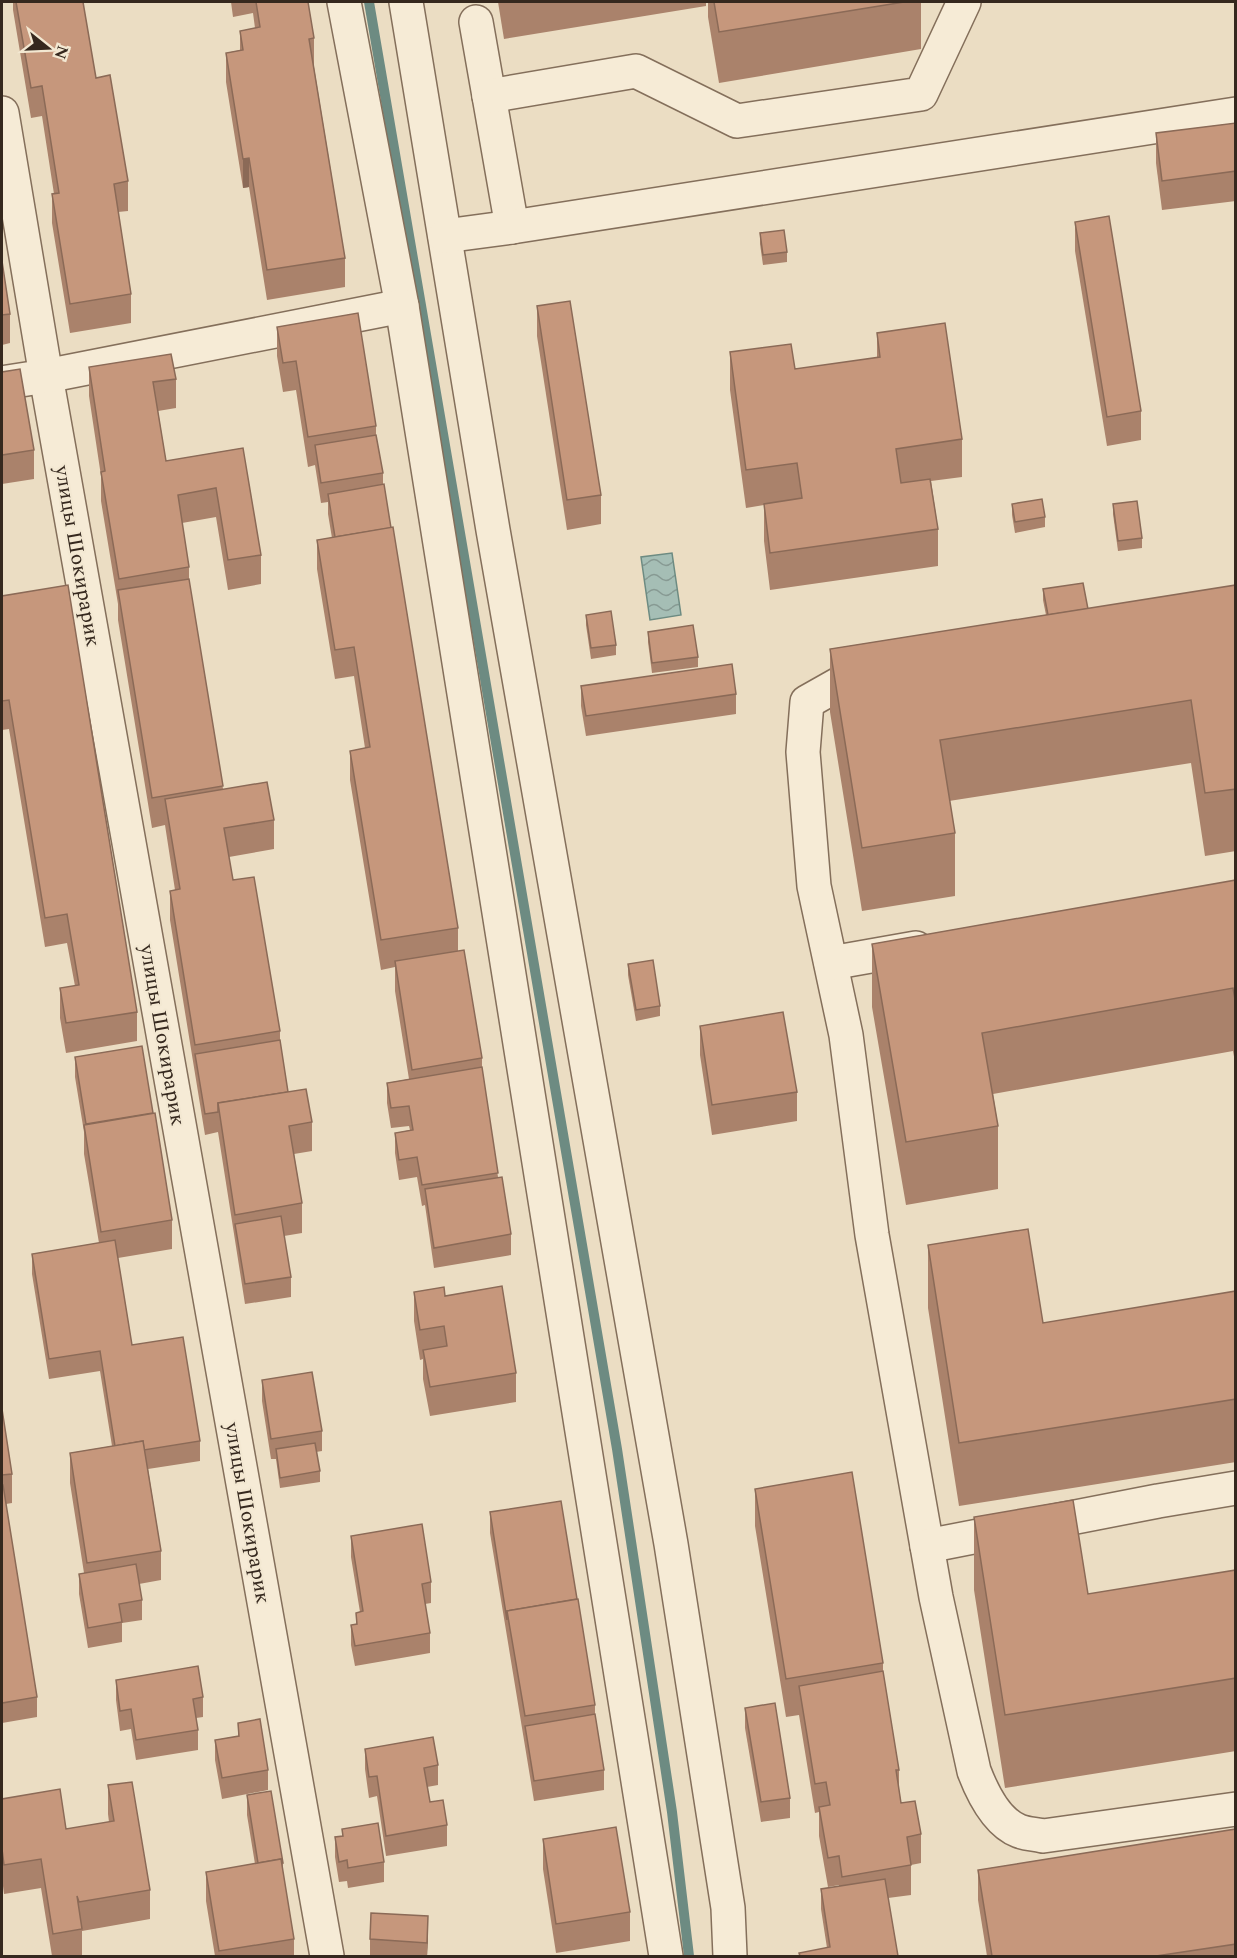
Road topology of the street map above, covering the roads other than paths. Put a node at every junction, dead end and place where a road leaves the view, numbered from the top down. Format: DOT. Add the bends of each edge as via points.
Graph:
graph roads {
  1 [pos="344,2"];
  2 [pos="406,2"];
  3 [pos="964,2"];
  4 [pos="476,22"];
  5 [pos="489,96"];
  6 [pos="2,113"];
  7 [pos="1236,114"];
  8 [pos="512,227"];
  9 [pos="445,236"];
  10 [pos="402,306"];
  11 [pos="46,376"];
  12 [pos="2,383"];
  13 [pos="903,670"];
  14 [pos="948,942"];
  15 [pos="831,963"];
  16 [pos="1236,1488"];
  17 [pos="927,1546"];
  18 [pos="1236,1809"];
  19 [pos="327,1956"];
  20 [pos="666,1956"];
  21 [pos="730,1956"];
  1 -- 10 [label="street"];
  2 -- 9 [label="street"];
  3 -- 5 [label="street" via="921,94 737,121 636,71"];
  4 -- 5 [label="street"];
  5 -- 8 [label="street"];
  6 -- 11 [label="street, улицы Шокирарик"];
  7 -- 8 [label="street"];
  8 -- 9 [label="street"];
  9 -- 21 [label="street" via="671,1544 728,1908"];
  10 -- 11 [label="street"];
  10 -- 20 [label="street"];
  11 -- 12 [label="street"];
  11 -- 19 [label="street, улицы Шокирарик"];
  13 -- 15 [label="street" via="846,680 807,702 804,752 814,886"];
  14 -- 15 [label="street"];
  15 -- 17 [label="street" via="846,1035 872,1235"];
  16 -- 17 [label="street"];
  17 -- 18 [label="street" via="974,1771 999,1815 1018,1831 1043,1836"];
}
